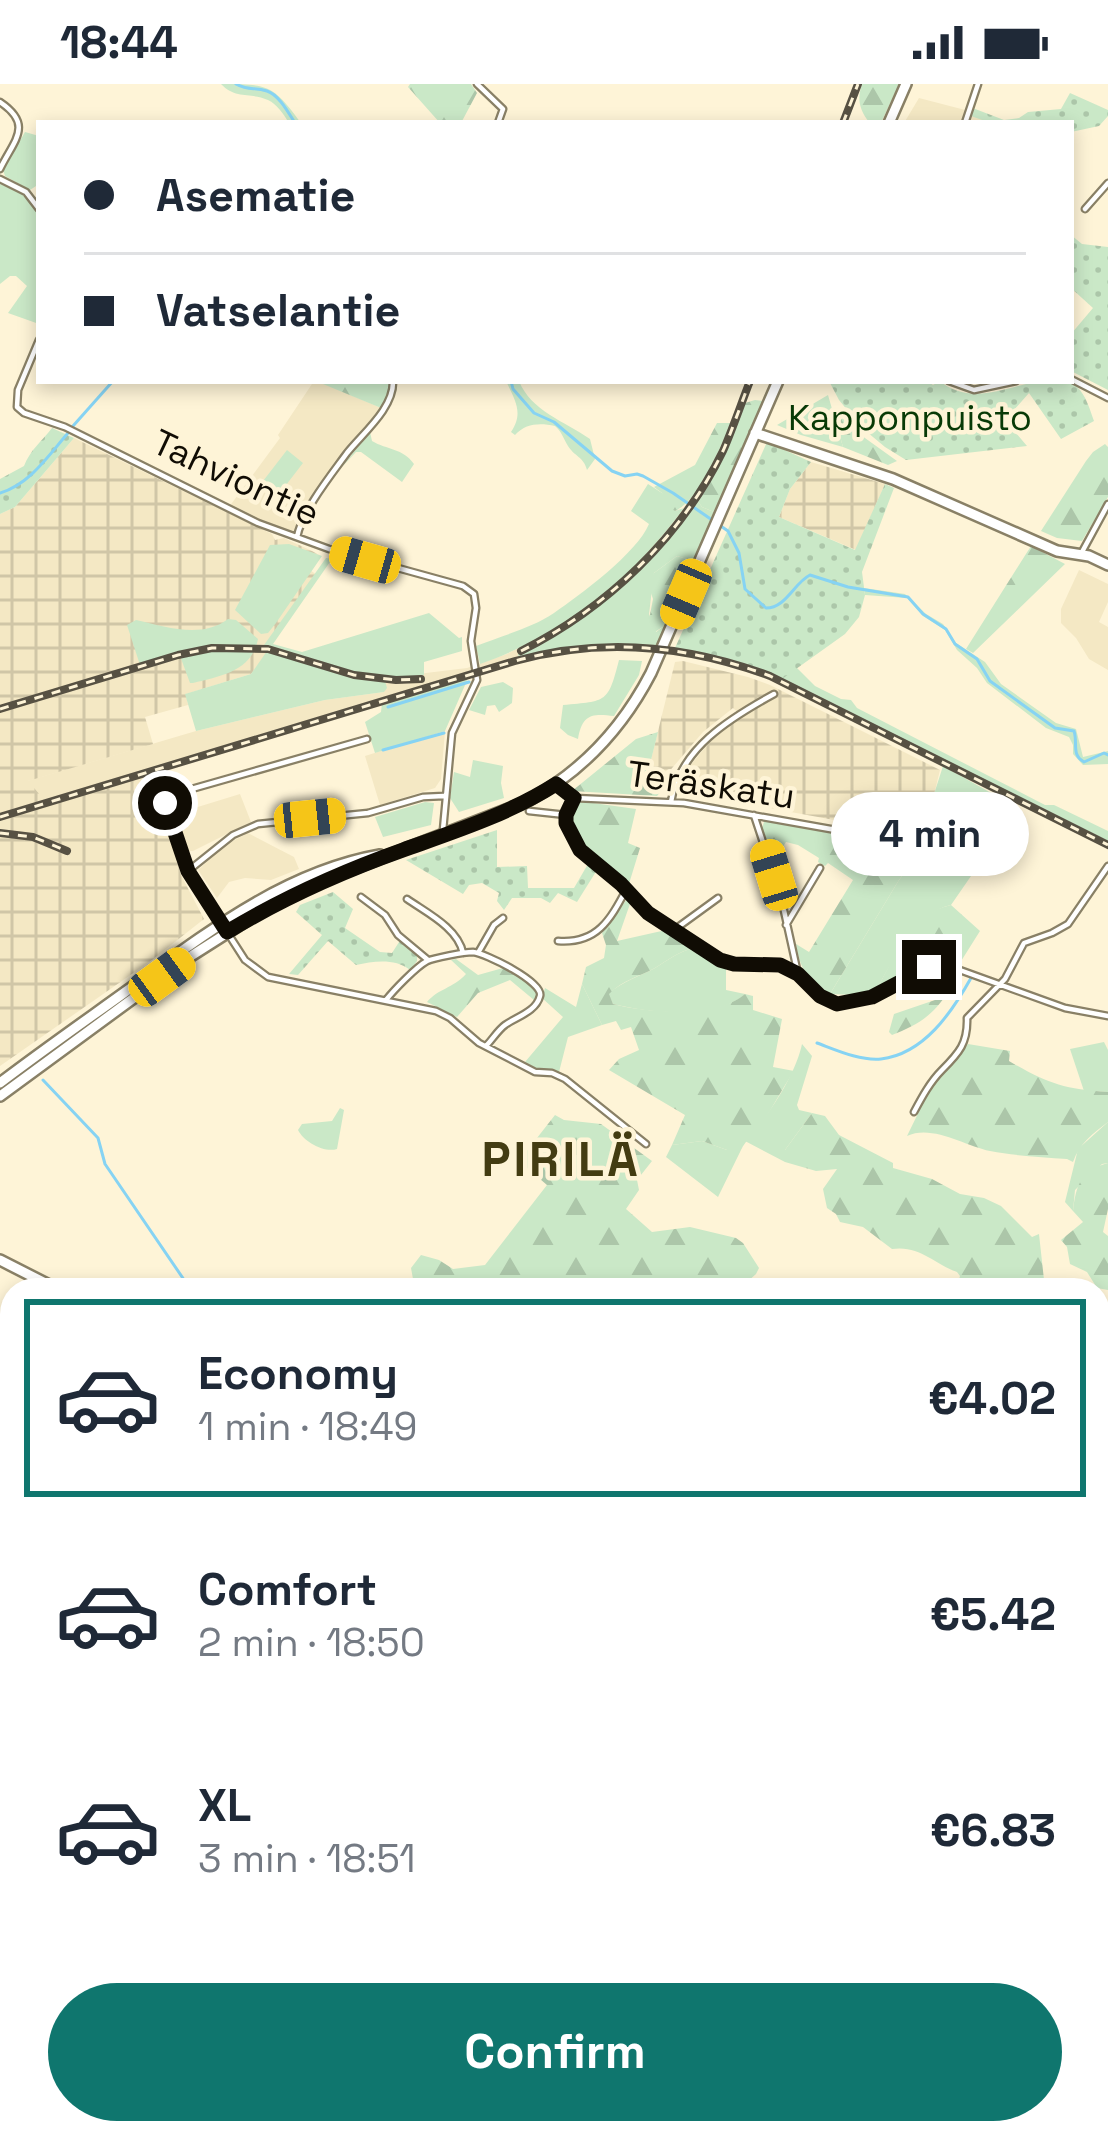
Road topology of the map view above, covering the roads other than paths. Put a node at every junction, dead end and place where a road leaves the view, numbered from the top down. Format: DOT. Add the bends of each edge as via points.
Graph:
graph roads {
  1 [pos="477,84"];
  2 [pos="906,84"];
  3 [pos="978,84"];
  4 [pos="0,101"];
  5 [pos="499,120"];
  6 [pos="890,120"];
  7 [pos="965,120"];
  8 [pos="0,169"];
  9 [pos="0,179"];
  10 [pos="1108,183"];
  11 [pos="36,205"];
  12 [pos="1085,209"];
  13 [pos="36,347"];
  14 [pos="1074,381"];
  15 [pos="393,384"];
  16 [pos="777,384"];
  17 [pos="957,384"];
  18 [pos="1002,384"];
  19 [pos="1108,398"];
  20 [pos="755,433"];
  21 [pos="1108,504"];
  22 [pos="296,538"];
  23 [pos="1081,554"];
  24 [pos="1108,565"];
  25 [pos="774,694"];
  26 [pos="367,739"];
  27 [pos="556,784"];
  28 [pos="444,796"];
  29 [pos="574,798"];
  30 [pos="671,802"];
  31 [pos="529,811"];
  32 [pos="754,814"];
  33 [pos="566,815"];
  34 [pos="444,836"];
  35 [pos="931,855"];
  36 [pos="1108,866"];
  37 [pos="820,868"];
  38 [pos="188,871"];
  39 [pos="626,890"];
  40 [pos="361,897"];
  41 [pos="718,898"];
  42 [pos="407,899"];
  43 [pos="503,918"];
  44 [pos="786,925"];
  45 [pos="224,928"];
  46 [pos="674,930"];
  47 [pos="559,941"];
  48 [pos="463,953"];
  49 [pos="478,953"];
  50 [pos="428,960"];
  51 [pos="798,974"];
  52 [pos="1001,984"];
  53 [pos="386,1000"];
  54 [pos="1108,1016"];
  55 [pos="486,1046"];
  56 [pos="0,1083"];
  57 [pos="0,1096"];
  58 [pos="914,1112"];
  59 [pos="646,1144"];
  60 [pos="0,1260"];
  61 [pos="35,1278"];
  1 -- 5 [label="street" via="503,109"];
  2 -- 6 [label="main road"];
  3 -- 7 [label="street"];
  4 -- 8 [label="street" via="19,129"];
  9 -- 11 [label="street"];
  10 -- 12 [label="street"];
  13 -- 22 [label="street, Tahviontie" via="16,396 20,410"];
  14 -- 19 [label="street"];
  15 -- 22 [label="street" via="390,400"];
  16 -- 20 [label="main road"];
  17 -- 18 [label="street"];
  20 -- 23 [label="main road"];
  20 -- 27 [label="main road" via="635,702 606,742"];
  21 -- 23 [label="street"];
  22 -- 28 [label="street, Tahviontie" via="474,594 477,680 452,733"];
  23 -- 24 [label="main road"];
  25 -- 30 [label="street" via="729,718 695,753"];
  26 -- 38 [label="street" via="166,796"];
  27 -- 29 [label="street, Teräskatu"];
  27 -- 34 [label="main road"];
  28 -- 34 [label="street, Tahviontie"];
  28 -- 38 [label="street" via="258,824"];
  29 -- 30 [label="street, Teräskatu"];
  29 -- 33 [label="street"];
  30 -- 32 [label="street, Teräskatu"];
  31 -- 33 [label="street"];
  32 -- 35 [label="street, Teräskatu"];
  32 -- 44 [label="street"];
  33 -- 39 [label="street" via="580,850"];
  34 -- 45 [label="main road"];
  36 -- 52 [label="street" via="1068,924 1024,943"];
  37 -- 44 [label="street"];
  38 -- 45 [label="street"];
  39 -- 46 [label="street"];
  39 -- 47 [label="street" via="594,936"];
  40 -- 50 [label="street"];
  41 -- 46 [label="street"];
  42 -- 48 [label="street" via="453,933"];
  43 -- 49 [label="street"];
  44 -- 51 [label="street"];
  45 -- 53 [label="street" via="245,961 268,976"];
  45 -- 56 [label="main road"];
  45 -- 57 [label="main road"];
  46 -- 51 [label="street" via="720,960"];
  48 -- 49 [label="street"];
  48 -- 50 [label="street"];
  49 -- 55 [label="street" via="541,991"];
  50 -- 53 [label="street"];
  51 -- 52 [label="street" via="837,1004 872,997 929,967"];
  52 -- 54 [label="street"];
  52 -- 58 [label="street" via="967,1018 962,1050"];
  53 -- 55 [label="street" via="436,1011"];
  55 -- 59 [label="street" via="565,1079"];
  60 -- 61 [label="main road"];
}
